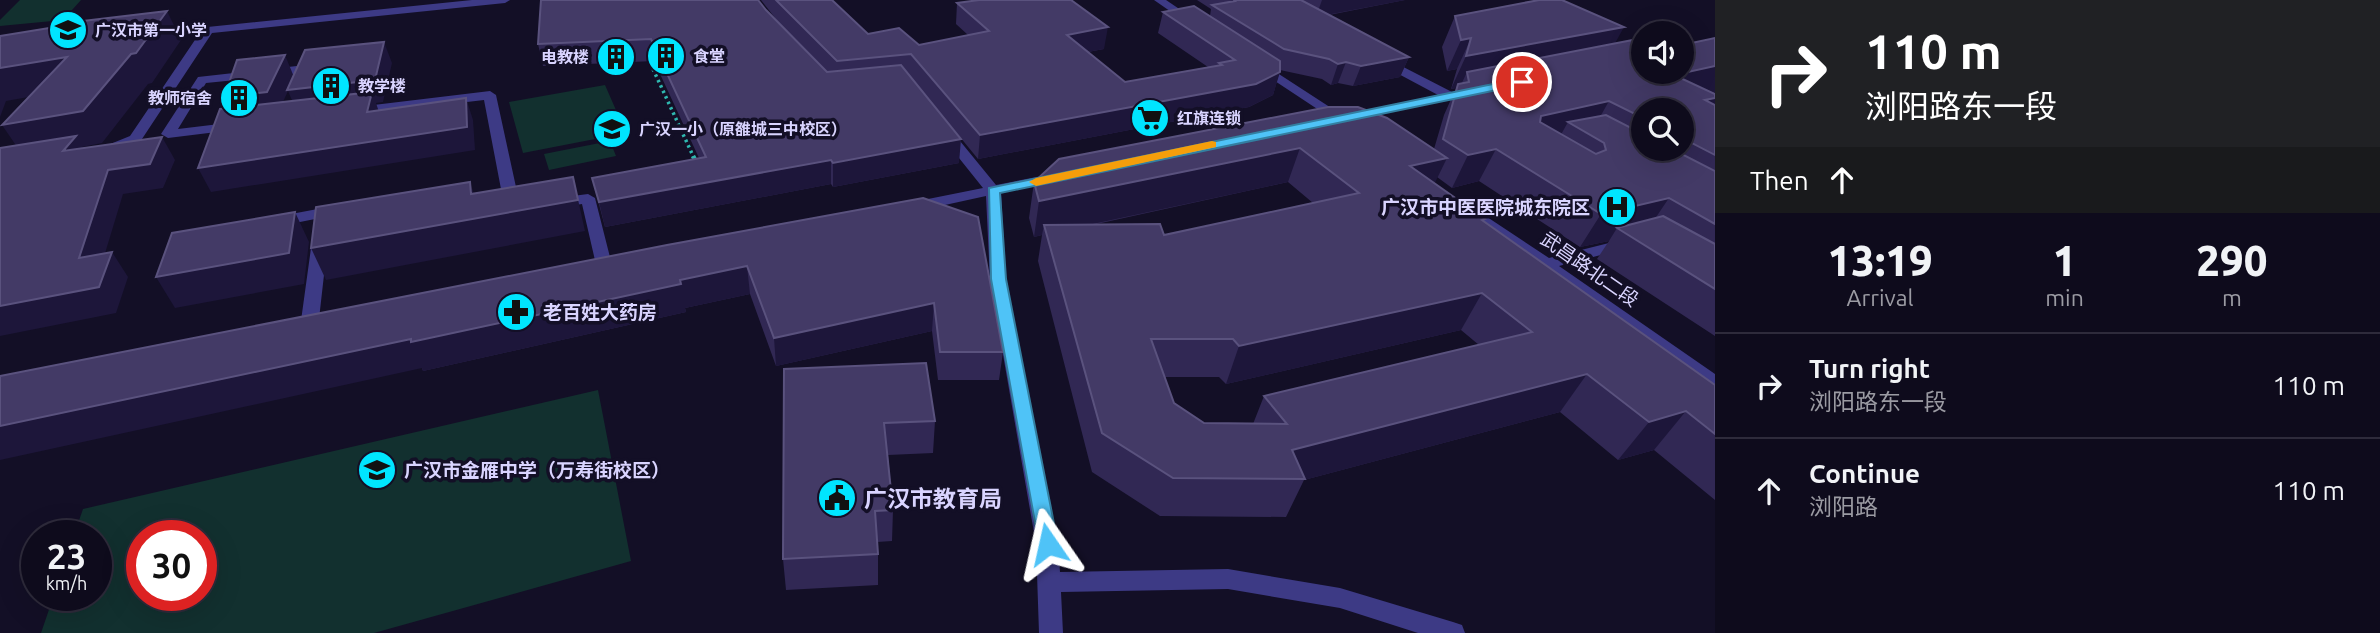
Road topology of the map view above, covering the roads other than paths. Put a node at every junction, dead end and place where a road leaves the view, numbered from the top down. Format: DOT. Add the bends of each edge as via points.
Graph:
graph roads {
  1 [pos="360,0"];
  2 [pos="505,0"];
  3 [pos="1159,0"];
  4 [pos="355,14"];
  5 [pos="209,28"];
  6 [pos="1204,30"];
  7 [pos="136,37"];
  8 [pos="1366,51"];
  9 [pos="1248,59"];
  10 [pos="1488,88"];
  11 [pos="295,94"];
  12 [pos="1450,96"];
  13 [pos="339,113"];
  14 [pos="1338,118"];
  15 [pos="936,121"];
  16 [pos="1311,124"];
  17 [pos="245,125"];
  18 [pos="1360,134"];
  19 [pos="95,151"];
  20 [pos="1073,174"];
  21 [pos="993,191"];
  22 [pos="1448,195"];
  23 [pos="900,209"];
  24 [pos="255,225"];
  25 [pos="1645,239"];
  26 [pos="1547,264"];
  27 [pos="605,269"];
  28 [pos="309,328"];
  29 [pos="1715,383"];
  30 [pos="1049,582"];
  31 [pos="1051,633"];
  32 [pos="1453,633"];
  1 -- 4 [label="street"];
  2 -- 4 [label="street"];
  3 -- 6 [label="street"];
  4 -- 5 [label="street"];
  5 -- 7 [label="street"];
  5 -- 19 [label="street" via="135,139"];
  8 -- 12 [label="street"];
  9 -- 14 [label="street"];
  10 -- 12 [label="street"];
  11 -- 17 [label="street" via="306,69 202,80 168,134"];
  12 -- 14 [label="street"];
  13 -- 27 [label="street" via="490,94 513,212 588,198"];
  14 -- 16 [label="street"];
  14 -- 18 [label="street"];
  15 -- 21 [label="street"];
  20 -- 21 [label="street"];
  21 -- 23 [label="street"];
  21 -- 30 [label="street" via="998,279 1048,544"];
  22 -- 26 [label="street, 武昌路北二段"];
  24 -- 28 [label="street" via="330,212"];
  25 -- 26 [label="street"];
  26 -- 29 [label="street, 武昌路北二段"];
  30 -- 31 [label="street"];
  30 -- 32 [label="street" via="1228,579 1340,598"];
}
